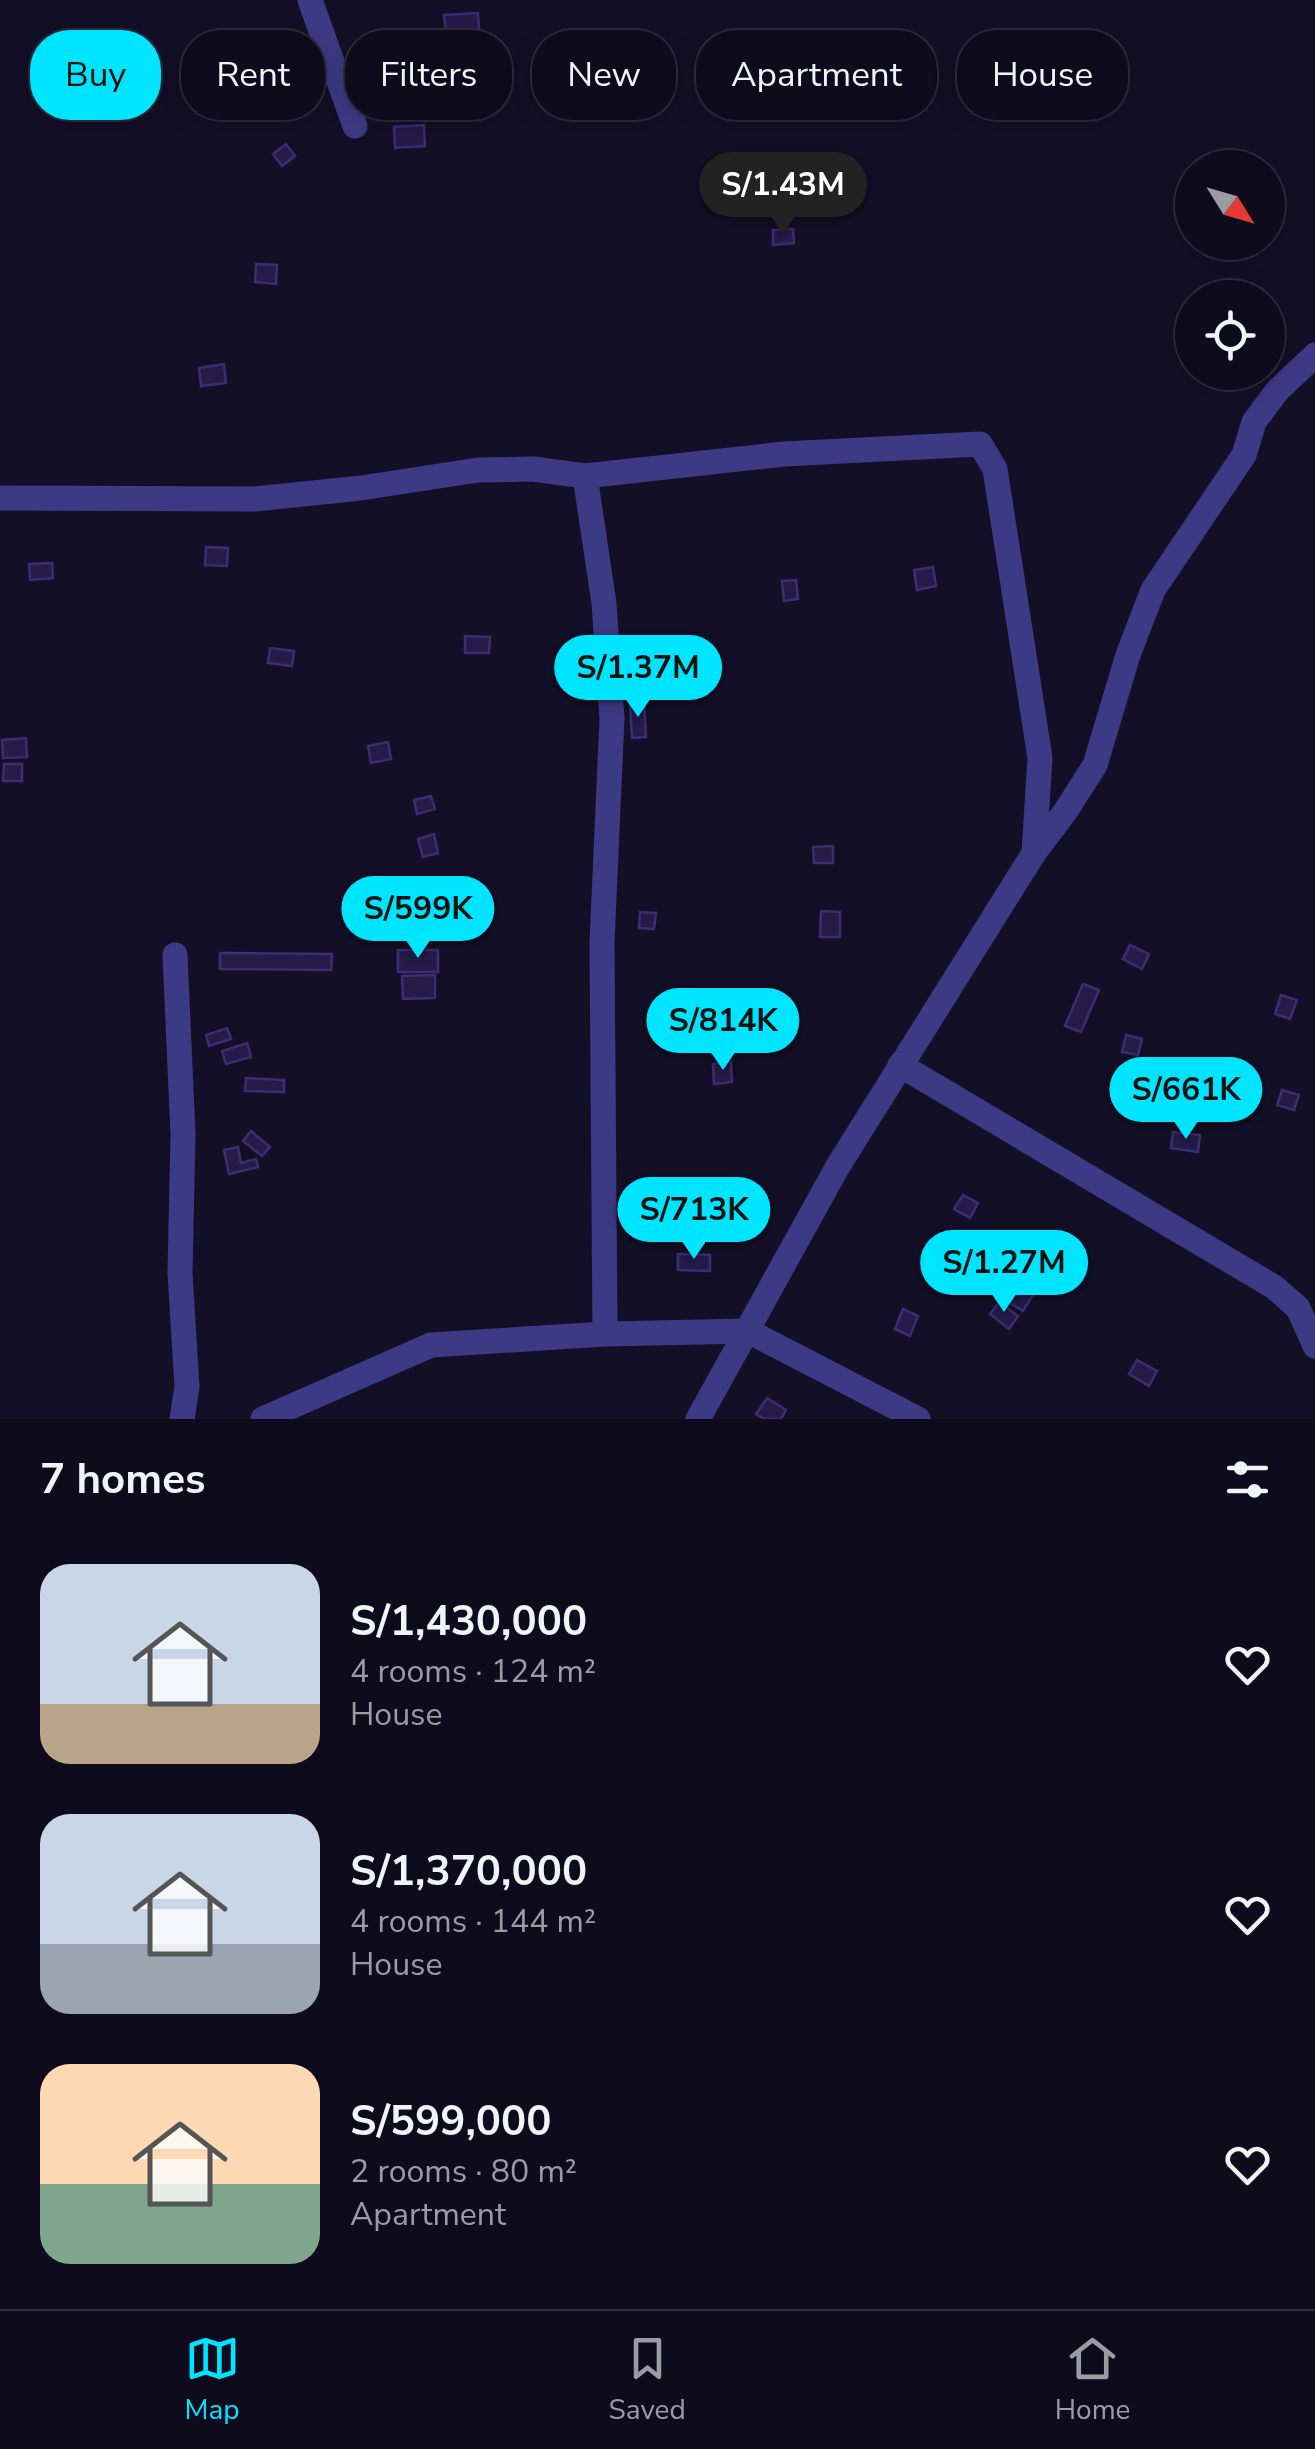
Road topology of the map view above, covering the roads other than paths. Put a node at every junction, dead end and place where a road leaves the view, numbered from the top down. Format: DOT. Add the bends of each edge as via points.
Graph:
graph roads {
  1 [pos="310,0"];
  2 [pos="354,126"];
  3 [pos="1315,355"];
  4 [pos="585,476"];
  5 [pos="0,498"];
  6 [pos="1034,853"];
  7 [pos="175,955"];
  8 [pos="900,1065"];
  9 [pos="748,1331"];
  10 [pos="606,1334"];
  11 [pos="1315,1346"];
  12 [pos="182,1419"];
  13 [pos="263,1419"];
  14 [pos="698,1419"];
  15 [pos="918,1419"];
  1 -- 2 [label="street"];
  3 -- 6 [label="street" via="1254,422 1244,455 1154,590 1095,765"];
  4 -- 5 [label="street" via="478,470 256,498"];
  4 -- 6 [label="street" via="784,454 980,444 994,469 1040,758"];
  4 -- 10 [label="street" via="612,719 602,942"];
  6 -- 8 [label="street"];
  7 -- 12 [label="street" via="187,1386"];
  8 -- 9 [label="street"];
  8 -- 11 [label="street" via="1274,1287 1298,1308"];
  9 -- 10 [label="street"];
  9 -- 14 [label="street"];
  9 -- 15 [label="street"];
  10 -- 13 [label="street" via="431,1345"];
}
